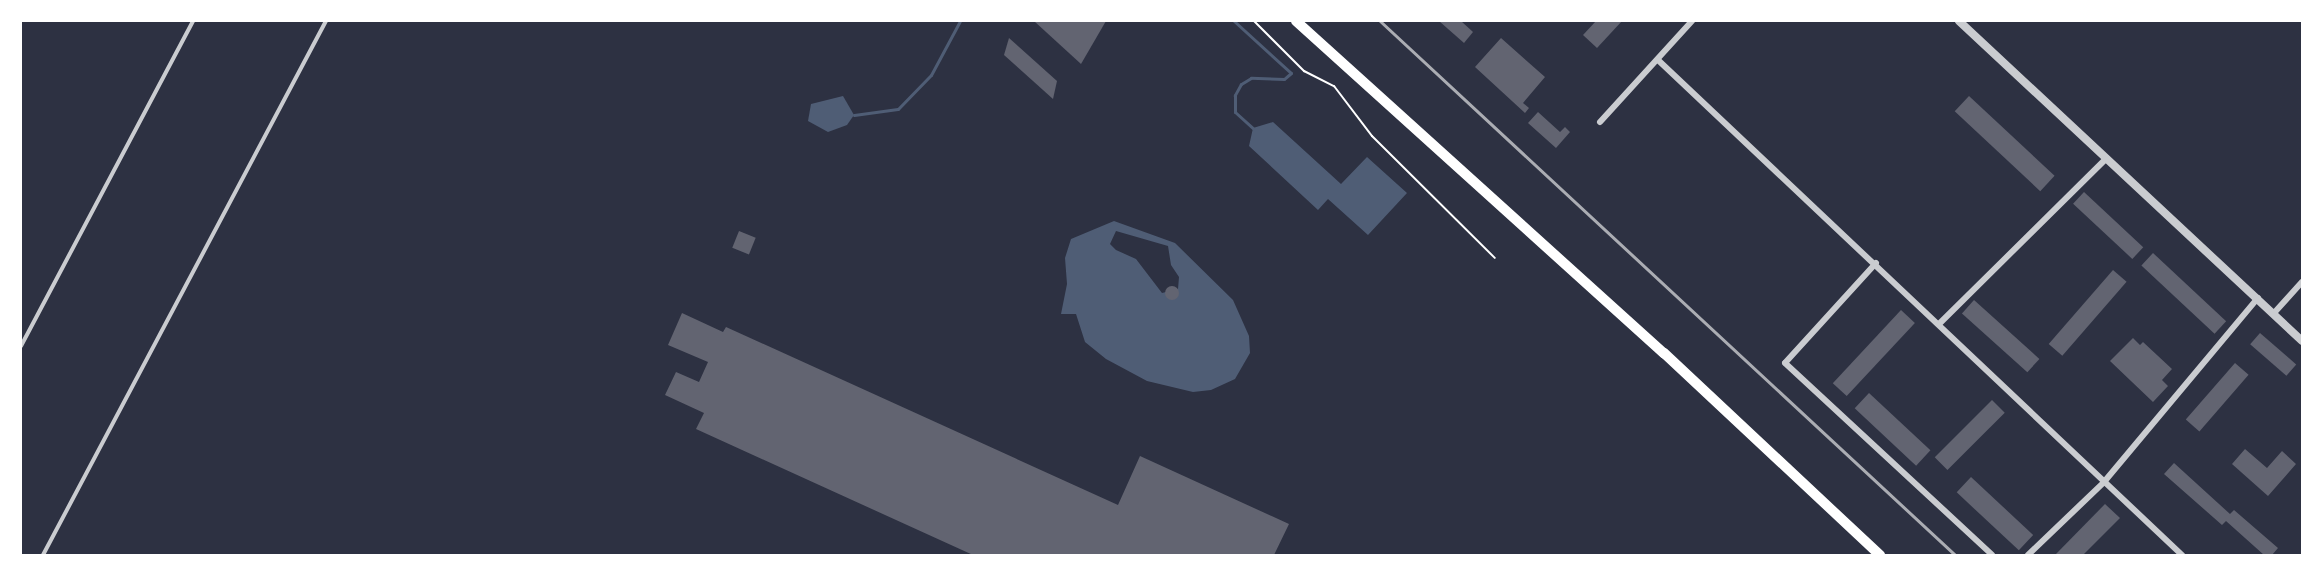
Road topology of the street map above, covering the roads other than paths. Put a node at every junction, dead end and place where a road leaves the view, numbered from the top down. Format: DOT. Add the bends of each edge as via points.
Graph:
graph roads {
  1 [pos="193,21"];
  2 [pos="326,21"];
  3 [pos="1296,21"];
  4 [pos="1692,21"];
  5 [pos="1959,21"];
  6 [pos="1658,60"];
  7 [pos="1600,122"];
  8 [pos="2107,158"];
  9 [pos="1876,263"];
  10 [pos="2302,282"];
  11 [pos="2258,298"];
  12 [pos="2274,313"];
  13 [pos="1939,324"];
  14 [pos="2302,341"];
  15 [pos="21,346"];
  16 [pos="2104,482"];
  17 [pos="43,555"];
  18 [pos="1880,555"];
  19 [pos="1992,555"];
  20 [pos="2028,555"];
  21 [pos="2182,555"];
  1 -- 15 [label="lane"];
  2 -- 17 [label="lane"];
  3 -- 18 [label="main road" via="1664,353"];
  4 -- 6 [label="street"];
  5 -- 8 [label="street"];
  6 -- 7 [label="street"];
  6 -- 9 [label="street"];
  8 -- 11 [label="street"];
  8 -- 13 [label="street"];
  9 -- 13 [label="street"];
  9 -- 19 [label="street" via="1785,363"];
  10 -- 12 [label="street"];
  11 -- 12 [label="street"];
  11 -- 16 [label="street"];
  12 -- 14 [label="street"];
  13 -- 16 [label="street"];
  16 -- 20 [label="street"];
  16 -- 21 [label="street"];
}
